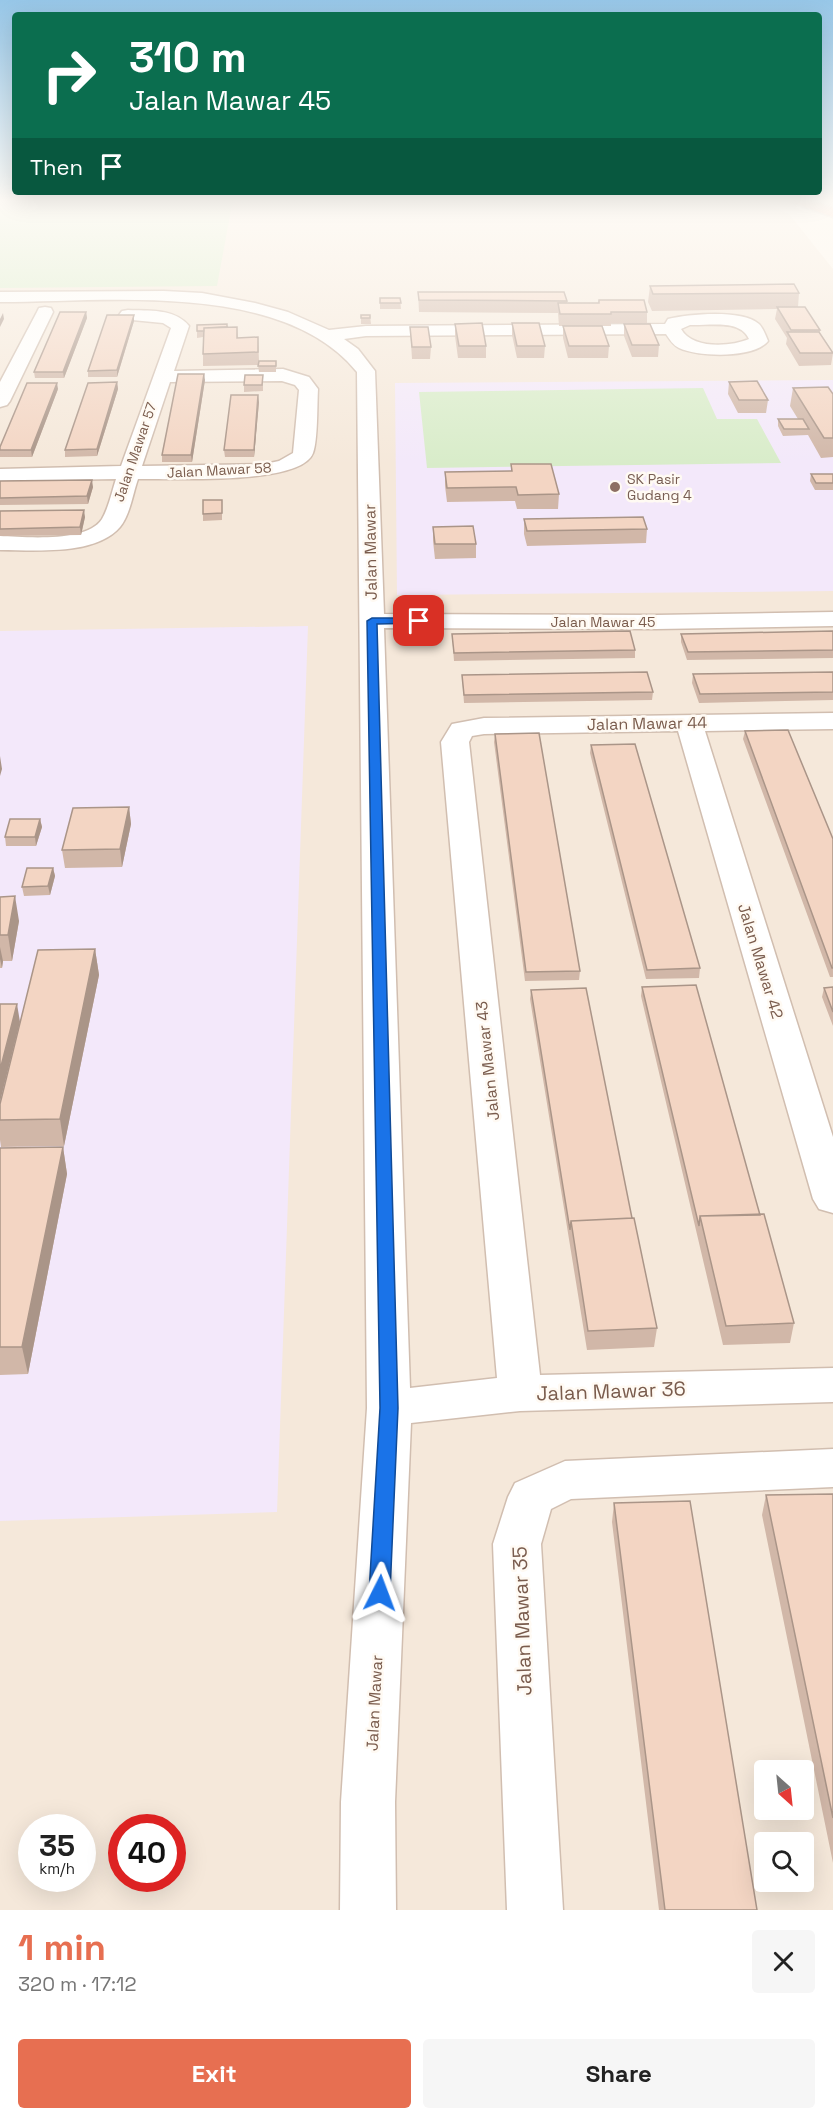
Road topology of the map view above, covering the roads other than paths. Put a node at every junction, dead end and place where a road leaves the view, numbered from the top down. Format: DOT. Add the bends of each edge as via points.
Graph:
graph roads {
  1 [pos="0,297"];
  2 [pos="0,312"];
  3 [pos="45,312"];
  4 [pos="91,313"];
  5 [pos="111,314"];
  6 [pos="672,329"];
  7 [pos="328,335"];
  8 [pos="161,377"];
  9 [pos="0,401"];
  10 [pos="128,474"];
  11 [pos="0,475"];
  12 [pos="0,543"];
  13 [pos="833,619"];
  14 [pos="372,621"];
  15 [pos="833,721"];
  16 [pos="689,722"];
  17 [pos="462,730"];
  18 [pos="833,1199"];
  19 [pos="833,1385"];
  20 [pos="520,1394"];
  21 [pos="389,1408"];
  22 [pos="833,1468"];
  23 [pos="368,1910"];
  24 [pos="535,1910"];
  1 -- 7 [label="street, Jalan Mawar" via="178,296 266,311"];
  2 -- 3 [label="street"];
  3 -- 4 [label="street"];
  3 -- 9 [label="street"];
  5 -- 8 [label="street, Jalan Mawar 57" via="159,317 174,320 180,326"];
  6 -- 7 [label="street" via="366,331"];
  7 -- 14 [label="street, Jalan Mawar" via="366,371"];
  8 -- 10 [label="street, Jalan Mawar 57"];
  8 -- 10 [label="street, Jalan Mawar 58" via="284,375 302,381 309,389 303,453 294,463 265,470"];
  10 -- 11 [label="street, Jalan Mawar 58"];
  10 -- 12 [label="street, Jalan Mawar 57" via="107,528 86,538"];
  13 -- 14 [label="street, Jalan Mawar 45"];
  14 -- 21 [label="street, Jalan Mawar"];
  15 -- 16 [label="street, Jalan Mawar 44"];
  16 -- 17 [label="street, Jalan Mawar 44" via="484,726"];
  16 -- 18 [label="street, Jalan Mawar 42"];
  17 -- 20 [label="street, Jalan Mawar 43" via="455,742"];
  19 -- 20 [label="street, Jalan Mawar 36"];
  20 -- 21 [label="street, Jalan Mawar 36"];
  21 -- 23 [label="street, Jalan Mawar" via="368,1802"];
  22 -- 24 [label="street, Jalan Mawar 35" via="565,1479 531,1497 517,1544"];
}
